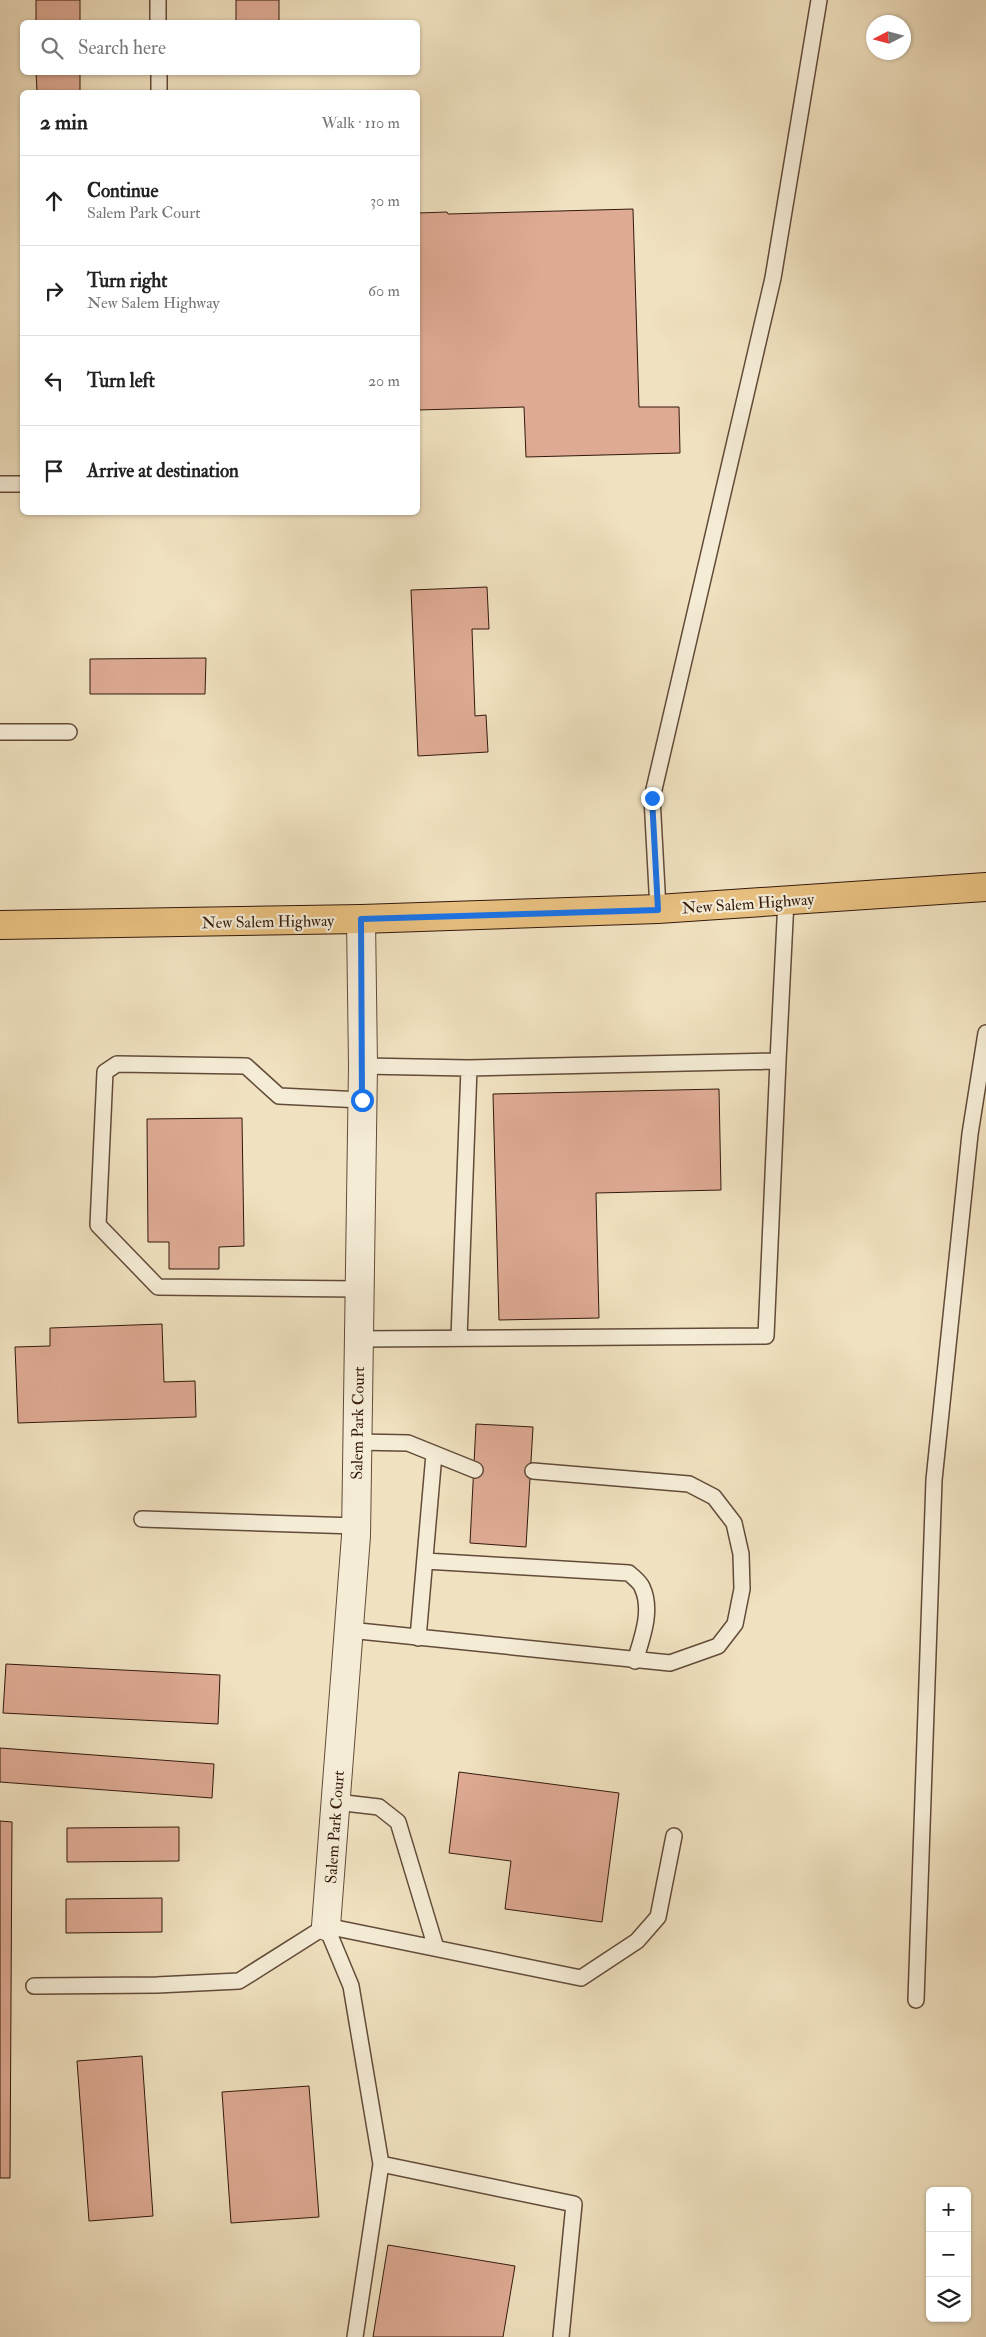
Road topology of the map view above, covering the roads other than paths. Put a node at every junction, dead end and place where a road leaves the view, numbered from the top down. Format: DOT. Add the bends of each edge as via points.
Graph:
graph roads {
  1 [pos="158,0"];
  2 [pos="819,0"];
  3 [pos="158,20"];
  4 [pos="158,75"];
  5 [pos="159,90"];
  6 [pos="0,484"];
  7 [pos="20,484"];
  8 [pos="0,732"];
  9 [pos="69,732"];
  10 [pos="986,887"];
  11 [pos="786,900"];
  12 [pos="658,910"];
  13 [pos="361,919"];
  14 [pos="0,925"];
  15 [pos="986,1033"];
  16 [pos="778,1062"];
  17 [pos="363,1066"];
  18 [pos="469,1068"];
  19 [pos="362,1100"];
  20 [pos="358,1289"];
  21 [pos="459,1338"];
  22 [pos="357,1339"];
  23 [pos="357,1442"];
  24 [pos="434,1454"];
  25 [pos="475,1470"];
  26 [pos="533,1471"];
  27 [pos="142,1519"];
  28 [pos="356,1526"];
  29 [pos="425,1561"];
  30 [pos="349,1630"];
  31 [pos="418,1638"];
  32 [pos="635,1661"];
  33 [pos="336,1802"];
  34 [pos="674,1836"];
  35 [pos="326,1926"];
  36 [pos="436,1948"];
  37 [pos="34,1986"];
  38 [pos="916,2000"];
  39 [pos="380,2164"];
  40 [pos="356,2337"];
  41 [pos="561,2337"];
  1 -- 3 [label="lane"];
  2 -- 12 [label="lane" via="773,278 652,798"];
  4 -- 5 [label="lane"];
  6 -- 7 [label="lane"];
  8 -- 9 [label="lane"];
  10 -- 11 [label="main road, New Salem Highway"];
  11 -- 12 [label="main road, New Salem Highway"];
  11 -- 16 [label="lane"];
  12 -- 13 [label="main road, New Salem Highway"];
  13 -- 14 [label="main road, New Salem Highway"];
  13 -- 17 [label="street, Salem Park Court"];
  15 -- 38 [label="lane" via="970,1134 934,1480"];
  16 -- 18 [label="lane"];
  16 -- 21 [label="lane" via="766,1336"];
  17 -- 18 [label="lane"];
  17 -- 19 [label="street, Salem Park Court"];
  18 -- 21 [label="lane"];
  19 -- 20 [label="street, Salem Park Court"];
  19 -- 20 [label="lane" via="279,1096 246,1066 117,1064 105,1072 98,1225 158,1287"];
  20 -- 22 [label="street, Salem Park Court"];
  21 -- 22 [label="lane"];
  22 -- 23 [label="street, Salem Park Court"];
  23 -- 24 [label="lane" via="408,1443"];
  23 -- 28 [label="street, Salem Park Court"];
  24 -- 25 [label="lane"];
  24 -- 29 [label="lane"];
  26 -- 32 [label="lane" via="689,1484 714,1497 734,1523 741,1554 742,1589 735,1624 718,1646 670,1664"];
  27 -- 28 [label="lane"];
  28 -- 30 [label="street, Salem Park Court"];
  29 -- 31 [label="lane"];
  29 -- 32 [label="lane" via="629,1573 642,1586 647,1604"];
  30 -- 31 [label="lane"];
  30 -- 33 [label="street, Salem Park Court"];
  31 -- 32 [label="lane"];
  33 -- 35 [label="street, Salem Park Court"];
  33 -- 36 [label="lane" via="380,1807 398,1822"];
  34 -- 36 [label="lane" via="658,1917 637,1941 581,1978"];
  35 -- 36 [label="lane"];
  35 -- 37 [label="lane" via="239,1980 157,1986"];
  35 -- 39 [label="lane" via="351,1986"];
  39 -- 40 [label="lane"];
  39 -- 41 [label="lane" via="574,2204"];
}
